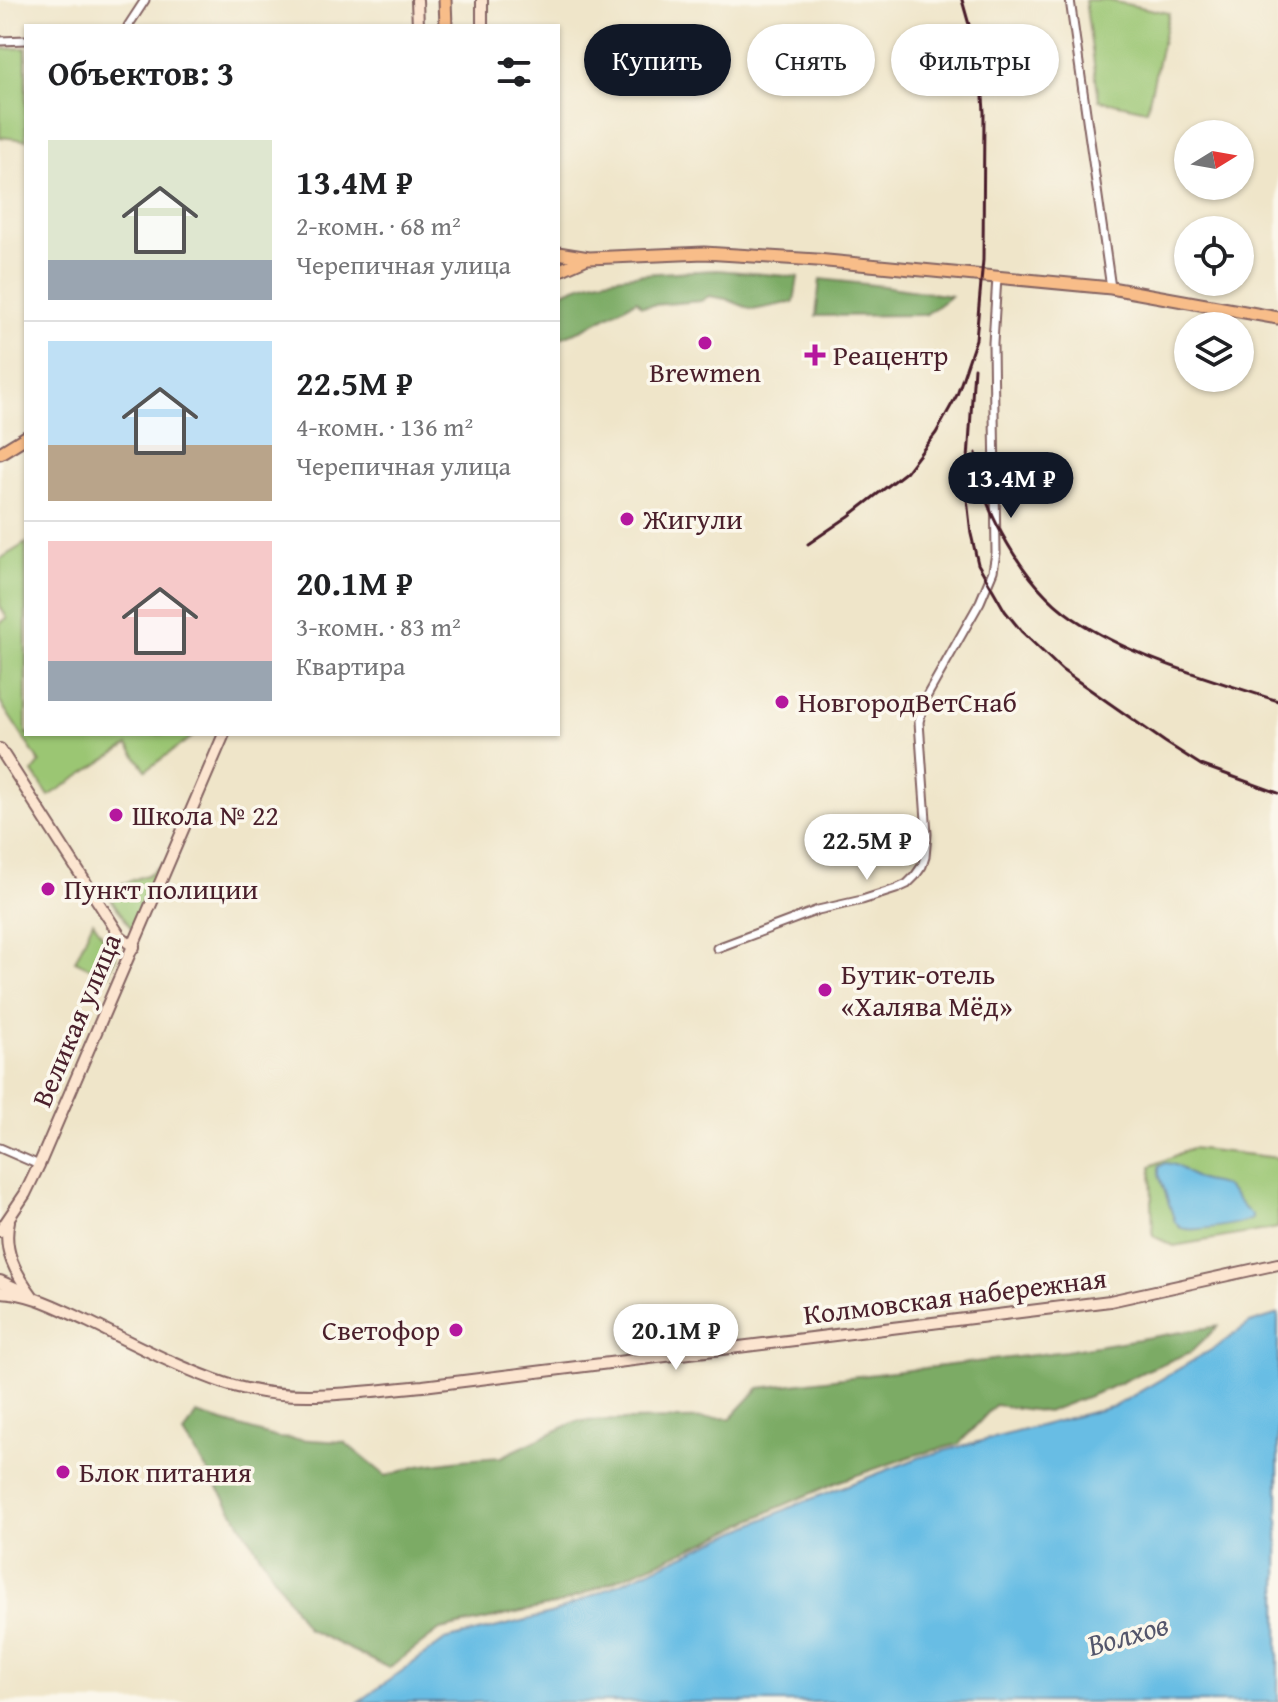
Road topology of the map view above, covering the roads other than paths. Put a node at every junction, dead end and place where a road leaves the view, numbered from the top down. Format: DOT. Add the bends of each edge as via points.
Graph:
graph roads {
  1 [pos="145,0"];
  2 [pos="417,0"];
  3 [pos="445,0"];
  4 [pos="482,0"];
  5 [pos="1070,0"];
  6 [pos="129,24"];
  7 [pos="418,24"];
  8 [pos="446,24"];
  9 [pos="482,24"];
  10 [pos="24,40"];
  11 [pos="0,41"];
  12 [pos="560,253"];
  13 [pos="589,258"];
  14 [pos="560,270"];
  15 [pos="997,277"];
  16 [pos="1111,288"];
  17 [pos="1278,318"];
  18 [pos="24,438"];
  19 [pos="0,453"];
  20 [pos="223,736"];
  21 [pos="0,749"];
  22 [pos="134,947"];
  23 [pos="717,948"];
  24 [pos="0,1148"];
  25 [pos="39,1165"];
  26 [pos="13,1213"];
  27 [pos="0,1231"];
  28 [pos="1278,1264"];
  29 [pos="0,1281"];
  30 [pos="0,1292"];
  31 [pos="33,1297"];
  1 -- 6 [label="street"];
  2 -- 7 [label="main road"];
  3 -- 8 [label="main road"];
  4 -- 9 [label="main road"];
  5 -- 16 [label="street"];
  10 -- 11 [label="street"];
  12 -- 13 [label="main road"];
  13 -- 14 [label="main road"];
  13 -- 15 [label="main road" via="735,254"];
  15 -- 16 [label="main road"];
  15 -- 23 [label="street" via="996,553 980,602 924,701 919,722 927,834 922,866 896,889 818,910"];
  16 -- 17 [label="main road"];
  18 -- 19 [label="main road"];
  20 -- 22 [label="main road, Великая улица"];
  21 -- 22 [label="main road" via="120,936"];
  22 -- 25 [label="main road, Великая улица"];
  24 -- 25 [label="street"];
  25 -- 26 [label="main road, Великая улица"];
  26 -- 27 [label="main road, Великая улица"];
  26 -- 31 [label="main road" via="7,1245"];
  28 -- 31 [label="main road, Колмовская набережная" via="1110,1301 319,1396 224,1383"];
  29 -- 31 [label="main road, Колмовская набережная"];
  30 -- 31 [label="main road"];
}
